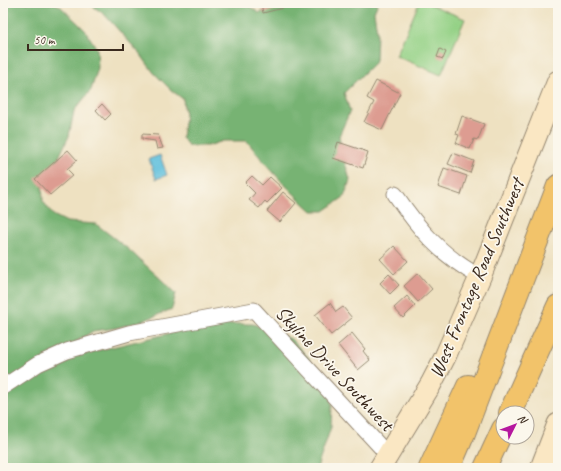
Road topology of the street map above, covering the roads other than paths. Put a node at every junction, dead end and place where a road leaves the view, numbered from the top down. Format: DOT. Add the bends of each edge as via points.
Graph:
graph roads {
  1 [pos="558,81"];
  2 [pos="558,186"];
  3 [pos="395,194"];
  4 [pos="480,277"];
  5 [pos="558,307"];
  6 [pos="504,327"];
  7 [pos="3,387"];
  8 [pos="514,405"];
  9 [pos="523,405"];
  10 [pos="558,424"];
  11 [pos="496,445"];
  12 [pos="509,445"];
  13 [pos="384,461"];
  14 [pos="430,468"];
  15 [pos="449,468"];
  16 [pos="485,468"];
  17 [pos="501,468"];
  18 [pos="541,468"];
  1 -- 4 [label="street, West Frontage Road Southwest"];
  2 -- 6 [label="highway"];
  3 -- 4 [label="street" via="414,222 433,243 462,267"];
  4 -- 13 [label="street, West Frontage Road Southwest" via="445,358"];
  5 -- 8 [label="highway"];
  5 -- 9 [label="highway"];
  6 -- 14 [label="highway" via="474,372"];
  6 -- 15 [label="highway"];
  7 -- 13 [label="street, Skyline Drive Southwest" via="38,364 67,352 129,333 254,310"];
  10 -- 18 [label="street"];
  11 -- 16 [label="highway"];
  12 -- 17 [label="highway"];
}
